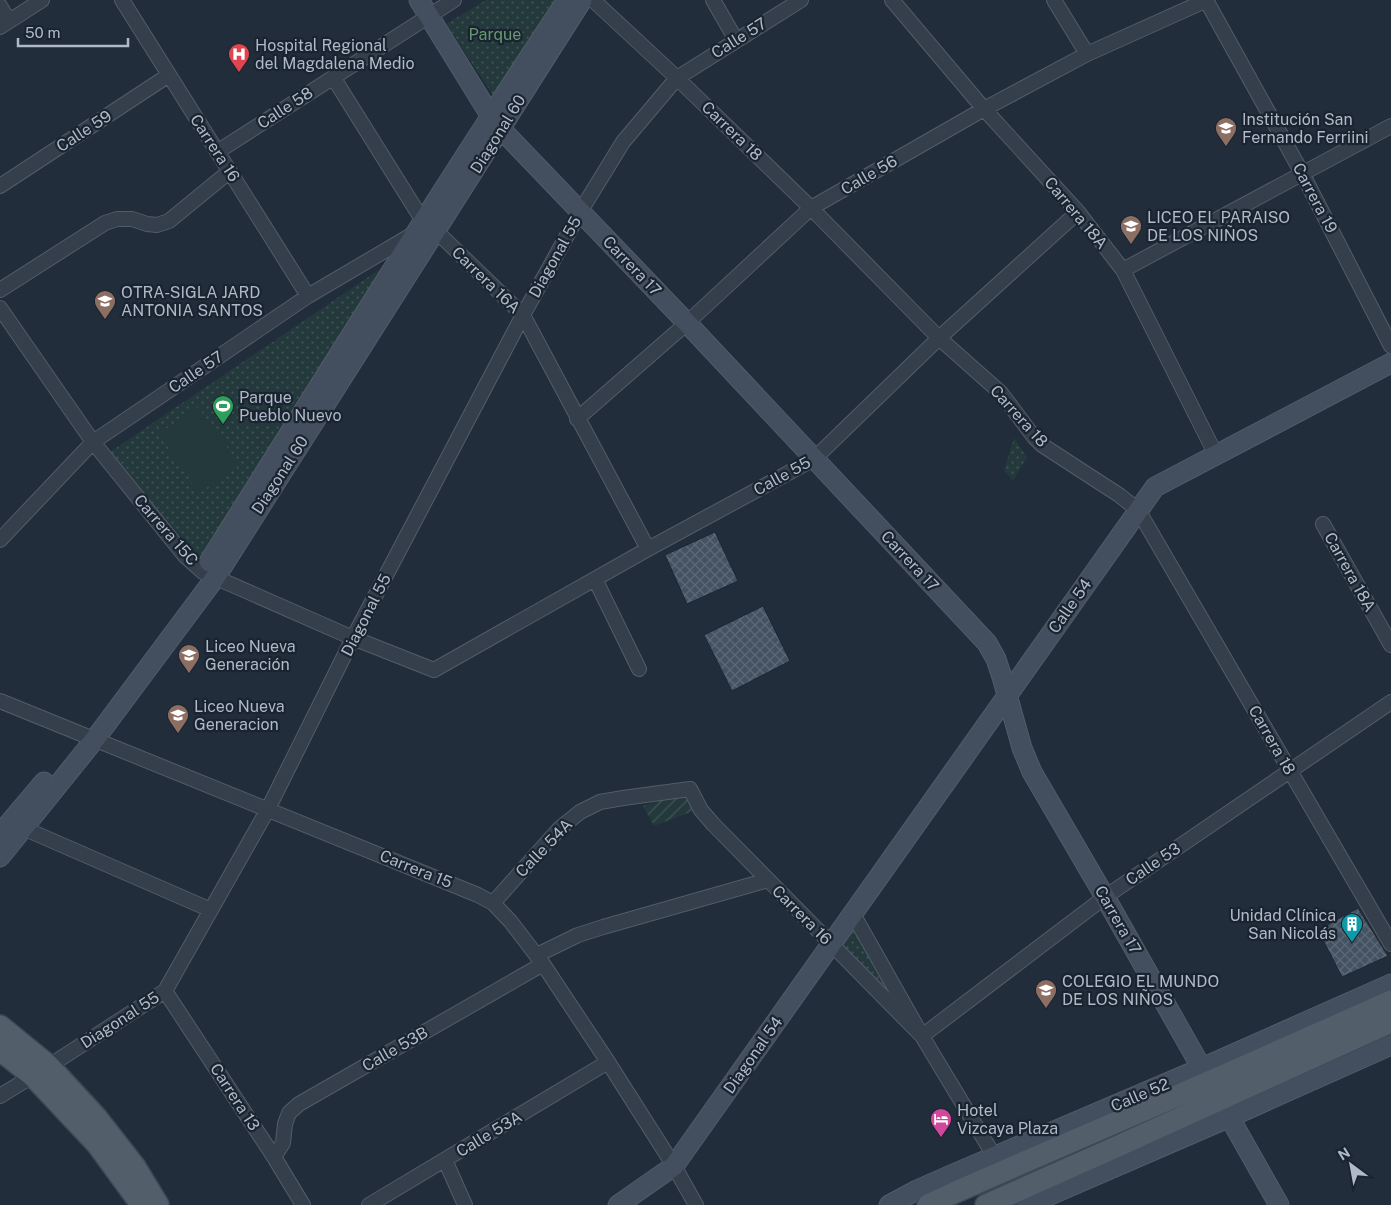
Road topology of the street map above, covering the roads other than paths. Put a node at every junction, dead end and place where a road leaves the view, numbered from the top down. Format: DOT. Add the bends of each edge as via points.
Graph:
graph roads {
  1 [pos="42,0"];
  2 [pos="122,0"];
  3 [pos="419,0"];
  4 [pos="454,0"];
  5 [pos="567,0"];
  6 [pos="582,0"];
  7 [pos="594,0"];
  8 [pos="713,0"];
  9 [pos="801,0"];
  10 [pos="892,0"];
  11 [pos="1054,0"];
  12 [pos="1207,0"];
  13 [pos="0,6"];
  14 [pos="429,16"];
  15 [pos="4,24"];
  16 [pos="736,40"];
  17 [pos="1087,54"];
  18 [pos="169,75"];
  19 [pos="333,77"];
  20 [pos="677,78"];
  21 [pos="984,109"];
  22 [pos="496,122"];
  23 [pos="1391,126"];
  24 [pos="217,152"];
  25 [pos="230,171"];
  26 [pos="1302,173"];
  27 [pos="0,186"];
  28 [pos="811,208"];
  29 [pos="580,212"];
  30 [pos="1078,212"];
  31 [pos="425,228"];
  32 [pos="1123,270"];
  33 [pos="0,290"];
  34 [pos="308,296"];
  35 [pos="0,308"];
  36 [pos="523,316"];
  37 [pos="687,323"];
  38 [pos="939,338"];
  39 [pos="1391,346"];
  40 [pos="1391,363"];
  41 [pos="577,419"];
  42 [pos="93,442"];
  43 [pos="1216,455"];
  44 [pos="814,459"];
  45 [pos="1138,510"];
  46 [pos="1323,524"];
  47 [pos="0,540"];
  48 [pos="648,549"];
  49 [pos="209,575"];
  50 [pos="595,579"];
  51 [pos="353,638"];
  52 [pos="1391,645"];
  53 [pos="639,668"];
  54 [pos="434,670"];
  55 [pos="1007,695"];
  56 [pos="0,701"];
  57 [pos="1391,702"];
  58 [pos="89,736"];
  59 [pos="1290,771"];
  60 [pos="690,789"];
  61 [pos="268,809"];
  62 [pos="23,828"];
  63 [pos="0,834"];
  64 [pos="0,857"];
  65 [pos="768,880"];
  66 [pos="1105,897"];
  67 [pos="493,903"];
  68 [pos="211,910"];
  69 [pos="852,914"];
  70 [pos="831,944"];
  71 [pos="1391,944"];
  72 [pos="540,959"];
  73 [pos="1391,984"];
  74 [pos="165,991"];
  75 [pos="1391,1001"];
  76 [pos="1391,1022"];
  77 [pos="0,1026"];
  78 [pos="922,1036"];
  79 [pos="1391,1044"];
  80 [pos="0,1050"];
  81 [pos="608,1062"];
  82 [pos="41,1071"];
  83 [pos="1215,1092"];
  84 [pos="0,1096"];
  85 [pos="274,1157"];
  86 [pos="445,1160"];
  87 [pos="999,1164"];
  88 [pos="674,1166"];
  89 [pos="140,1205"];
  90 [pos="158,1205"];
  91 [pos="303,1205"];
  92 [pos="369,1205"];
  93 [pos="465,1205"];
  94 [pos="618,1205"];
  95 [pos="696,1205"];
  96 [pos="889,1205"];
  97 [pos="928,1205"];
  98 [pos="986,1205"];
  99 [pos="1027,1205"];
  100 [pos="1279,1205"];
  1 -- 15 [label="street"];
  2 -- 18 [label="street, Carrera 16"];
  3 -- 14 [label="street, Carrera 17"];
  4 -- 14 [label="street, Calle 58"];
  5 -- 22 [label="street, Diagonal 60"];
  6 -- 22 [label="street, Diagonal 60"];
  7 -- 20 [label="street, Carrera 18"];
  8 -- 16 [label="street"];
  9 -- 16 [label="street, Calle 57"];
  10 -- 21 [label="street, Carrera 18A"];
  11 -- 17 [label="street"];
  12 -- 17 [label="street, Calle 56"];
  12 -- 26 [label="street, Carrera 19"];
  13 -- 15 [label="street"];
  14 -- 19 [label="street, Calle 58"];
  14 -- 22 [label="street, Carrera 17"];
  16 -- 20 [label="street, Calle 57"];
  17 -- 21 [label="street, Calle 56"];
  18 -- 24 [label="street, Carrera 16"];
  18 -- 27 [label="street, Calle 59"];
  19 -- 24 [label="street, Calle 58"];
  19 -- 31 [label="street, Carrera 16A"];
  20 -- 28 [label="street, Carrera 18"];
  20 -- 29 [label="street, Diagonal 55" via="623,142"];
  21 -- 28 [label="street, Calle 56"];
  21 -- 30 [label="street, Carrera 18A"];
  22 -- 29 [label="street, Carrera 17"];
  22 -- 31 [label="street, Diagonal 60"];
  23 -- 26 [label="street"];
  24 -- 25 [label="street, Carrera 16"];
  25 -- 33 [label="street" via="169,221 157,225 132,219 105,223"];
  25 -- 34 [label="street, Carrera 16"];
  26 -- 32 [label="street"];
  26 -- 39 [label="street, Carrera 19"];
  28 -- 37 [label="street, Calle 56"];
  28 -- 38 [label="street, Carrera 18"];
  29 -- 36 [label="street, Diagonal 55"];
  29 -- 37 [label="street, Carrera 17"];
  30 -- 32 [label="street, Carrera 18A"];
  30 -- 38 [label="street, Calle 55"];
  31 -- 34 [label="street, Calle 57"];
  31 -- 36 [label="street, Carrera 16A"];
  31 -- 49 [label="street, Diagonal 60"];
  32 -- 43 [label="street, Carrera 18A"];
  34 -- 42 [label="street, Calle 57"];
  35 -- 42 [label="street, Carrera 15C"];
  36 -- 41 [label="street, Carrera 16A"];
  36 -- 51 [label="street, Diagonal 55"];
  37 -- 41 [label="street, Calle 56"];
  37 -- 44 [label="street, Carrera 17"];
  38 -- 44 [label="street, Calle 55"];
  38 -- 45 [label="street, Carrera 18" via="1001,393 1042,445"];
  40 -- 43 [label="street, Calle 54"];
  41 -- 48 [label="street, Carrera 16A"];
  42 -- 47 [label="street, Calle 57"];
  42 -- 49 [label="street, Carrera 15C" via="185,556"];
  43 -- 45 [label="street, Calle 54" via="1155,487"];
  44 -- 48 [label="street, Calle 55"];
  44 -- 55 [label="street, Carrera 17" via="987,643 996,659"];
  45 -- 55 [label="street, Calle 54"];
  45 -- 59 [label="street, Carrera 18"];
  46 -- 52 [label="street, Carrera 18A"];
  48 -- 50 [label="street, Calle 55"];
  49 -- 51 [label="street, Carrera 15C"];
  49 -- 58 [label="street, Diagonal 60"];
  50 -- 53 [label="street"];
  50 -- 54 [label="street, Calle 55"];
  51 -- 54 [label="street, Carrera 15C"];
  51 -- 61 [label="street, Diagonal 55"];
  55 -- 66 [label="street, Carrera 17" via="1032,772"];
  55 -- 69 [label="street, Calle 54"];
  56 -- 58 [label="street, Carrera 15"];
  57 -- 59 [label="street, Calle 53"];
  58 -- 61 [label="street, Carrera 15"];
  58 -- 62 [label="street, Diagonal 60"];
  58 -- 63 [label="street, Diagonal 60"];
  59 -- 66 [label="street, Calle 53"];
  59 -- 71 [label="street, Carrera 18"];
  60 -- 65 [label="street, Carrera 16" via="713,824"];
  60 -- 67 [label="street, Calle 54A" via="600,802 580,812 559,829"];
  61 -- 67 [label="street, Carrera 15"];
  61 -- 68 [label="street, Diagonal 55"];
  62 -- 64 [label="street, Diagonal 60"];
  62 -- 68 [label="street"];
  65 -- 70 [label="street, Carrera 16"];
  65 -- 72 [label="street, Calle 53B" via="586,932 554,946"];
  66 -- 78 [label="street, Calle 53"];
  66 -- 83 [label="street, Carrera 17"];
  67 -- 72 [label="street, Carrera 15"];
  68 -- 74 [label="street, Diagonal 55"];
  69 -- 70 [label="street, Calle 54"];
  69 -- 78 [label="street, Carrera 16"];
  70 -- 78 [label="street, Carrera 16"];
  70 -- 88 [label="street, Diagonal 54"];
  72 -- 81 [label="street, Carrera 15"];
  72 -- 85 [label="street, Calle 53B" via="299,1104 290,1113 282,1143"];
  73 -- 83 [label="street, Calle 52"];
  74 -- 82 [label="street, Diagonal 55"];
  74 -- 85 [label="street, Carrera 13"];
  75 -- 83 [label="main road, Calle 52"];
  76 -- 83 [label="main road, Calle 52"];
  77 -- 82 [label="main road"];
  78 -- 87 [label="street, Carrera 16"];
  79 -- 83 [label="street, Calle 52"];
  80 -- 82 [label="main road"];
  81 -- 86 [label="street, Calle 53A"];
  81 -- 88 [label="street, Carrera 15"];
  82 -- 84 [label="street, Diagonal 55"];
  82 -- 89 [label="main road"];
  82 -- 90 [label="main road" via="96,1117 135,1167"];
  83 -- 87 [label="main road, Calle 52"];
  83 -- 98 [label="main road, Calle 52" via="1116,1147"];
  83 -- 99 [label="street, Calle 52"];
  83 -- 100 [label="street, Carrera 17"];
  85 -- 91 [label="street, Carrera 13"];
  86 -- 92 [label="street, Calle 53A"];
  86 -- 93 [label="street"];
  87 -- 96 [label="street, Calle 52" via="917,1190"];
  87 -- 97 [label="main road, Calle 52"];
  88 -- 94 [label="street"];
  88 -- 95 [label="street, Carrera 15"];
}
